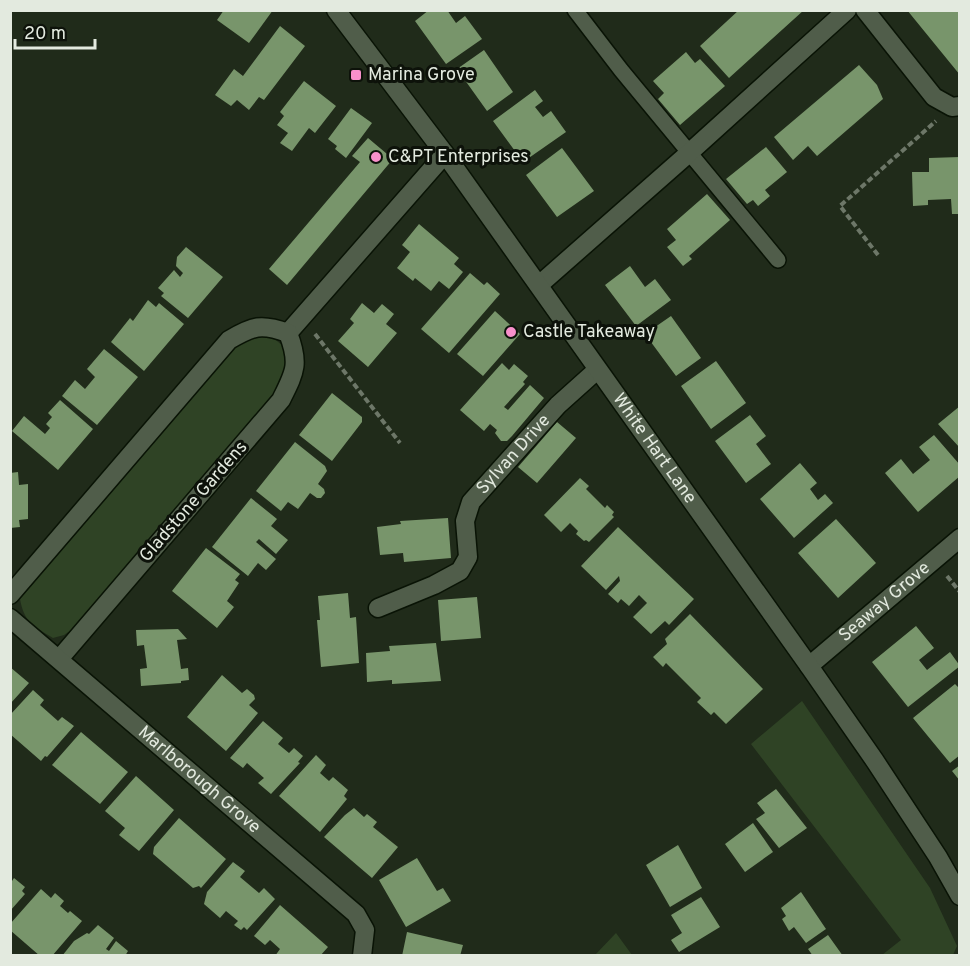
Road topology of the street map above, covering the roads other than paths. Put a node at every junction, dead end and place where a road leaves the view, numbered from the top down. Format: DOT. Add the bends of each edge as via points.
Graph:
graph roads {
  1 [pos="336,10"];
  2 [pos="575,10"];
  3 [pos="847,10"];
  4 [pos="865,10"];
  5 [pos="956,107"];
  6 [pos="689,153"];
  7 [pos="445,154"];
  8 [pos="778,260"];
  9 [pos="539,285"];
  10 [pos="288,333"];
  11 [pos="597,370"];
  12 [pos="960,538"];
  13 [pos="10,596"];
  14 [pos="378,608"];
  15 [pos="10,618"];
  16 [pos="60,658"];
  17 [pos="809,666"];
  18 [pos="960,896"];
  19 [pos="362,956"];
  1 -- 7 [label="street, White Hart Lane"];
  2 -- 6 [label="lane"];
  3 -- 6 [label="street"];
  4 -- 5 [label="street" via="934,97"];
  6 -- 8 [label="lane"];
  6 -- 9 [label="street"];
  7 -- 9 [label="street, White Hart Lane"];
  7 -- 10 [label="street"];
  9 -- 11 [label="street, White Hart Lane"];
  10 -- 13 [label="street" via="272,327 249,328 229,339"];
  10 -- 16 [label="street, Gladstone Gardens" via="294,347 296,372 281,400"];
  11 -- 14 [label="street, Sylvan Drive" via="558,405 471,502 465,521 468,557 460,571"];
  11 -- 17 [label="street, White Hart Lane"];
  12 -- 17 [label="street, Seaway Grove"];
  15 -- 16 [label="street, Marlborough Grove"];
  16 -- 19 [label="street, Marlborough Grove" via="356,915 365,930"];
  17 -- 18 [label="street, White Hart Lane" via="875,761"];
}
